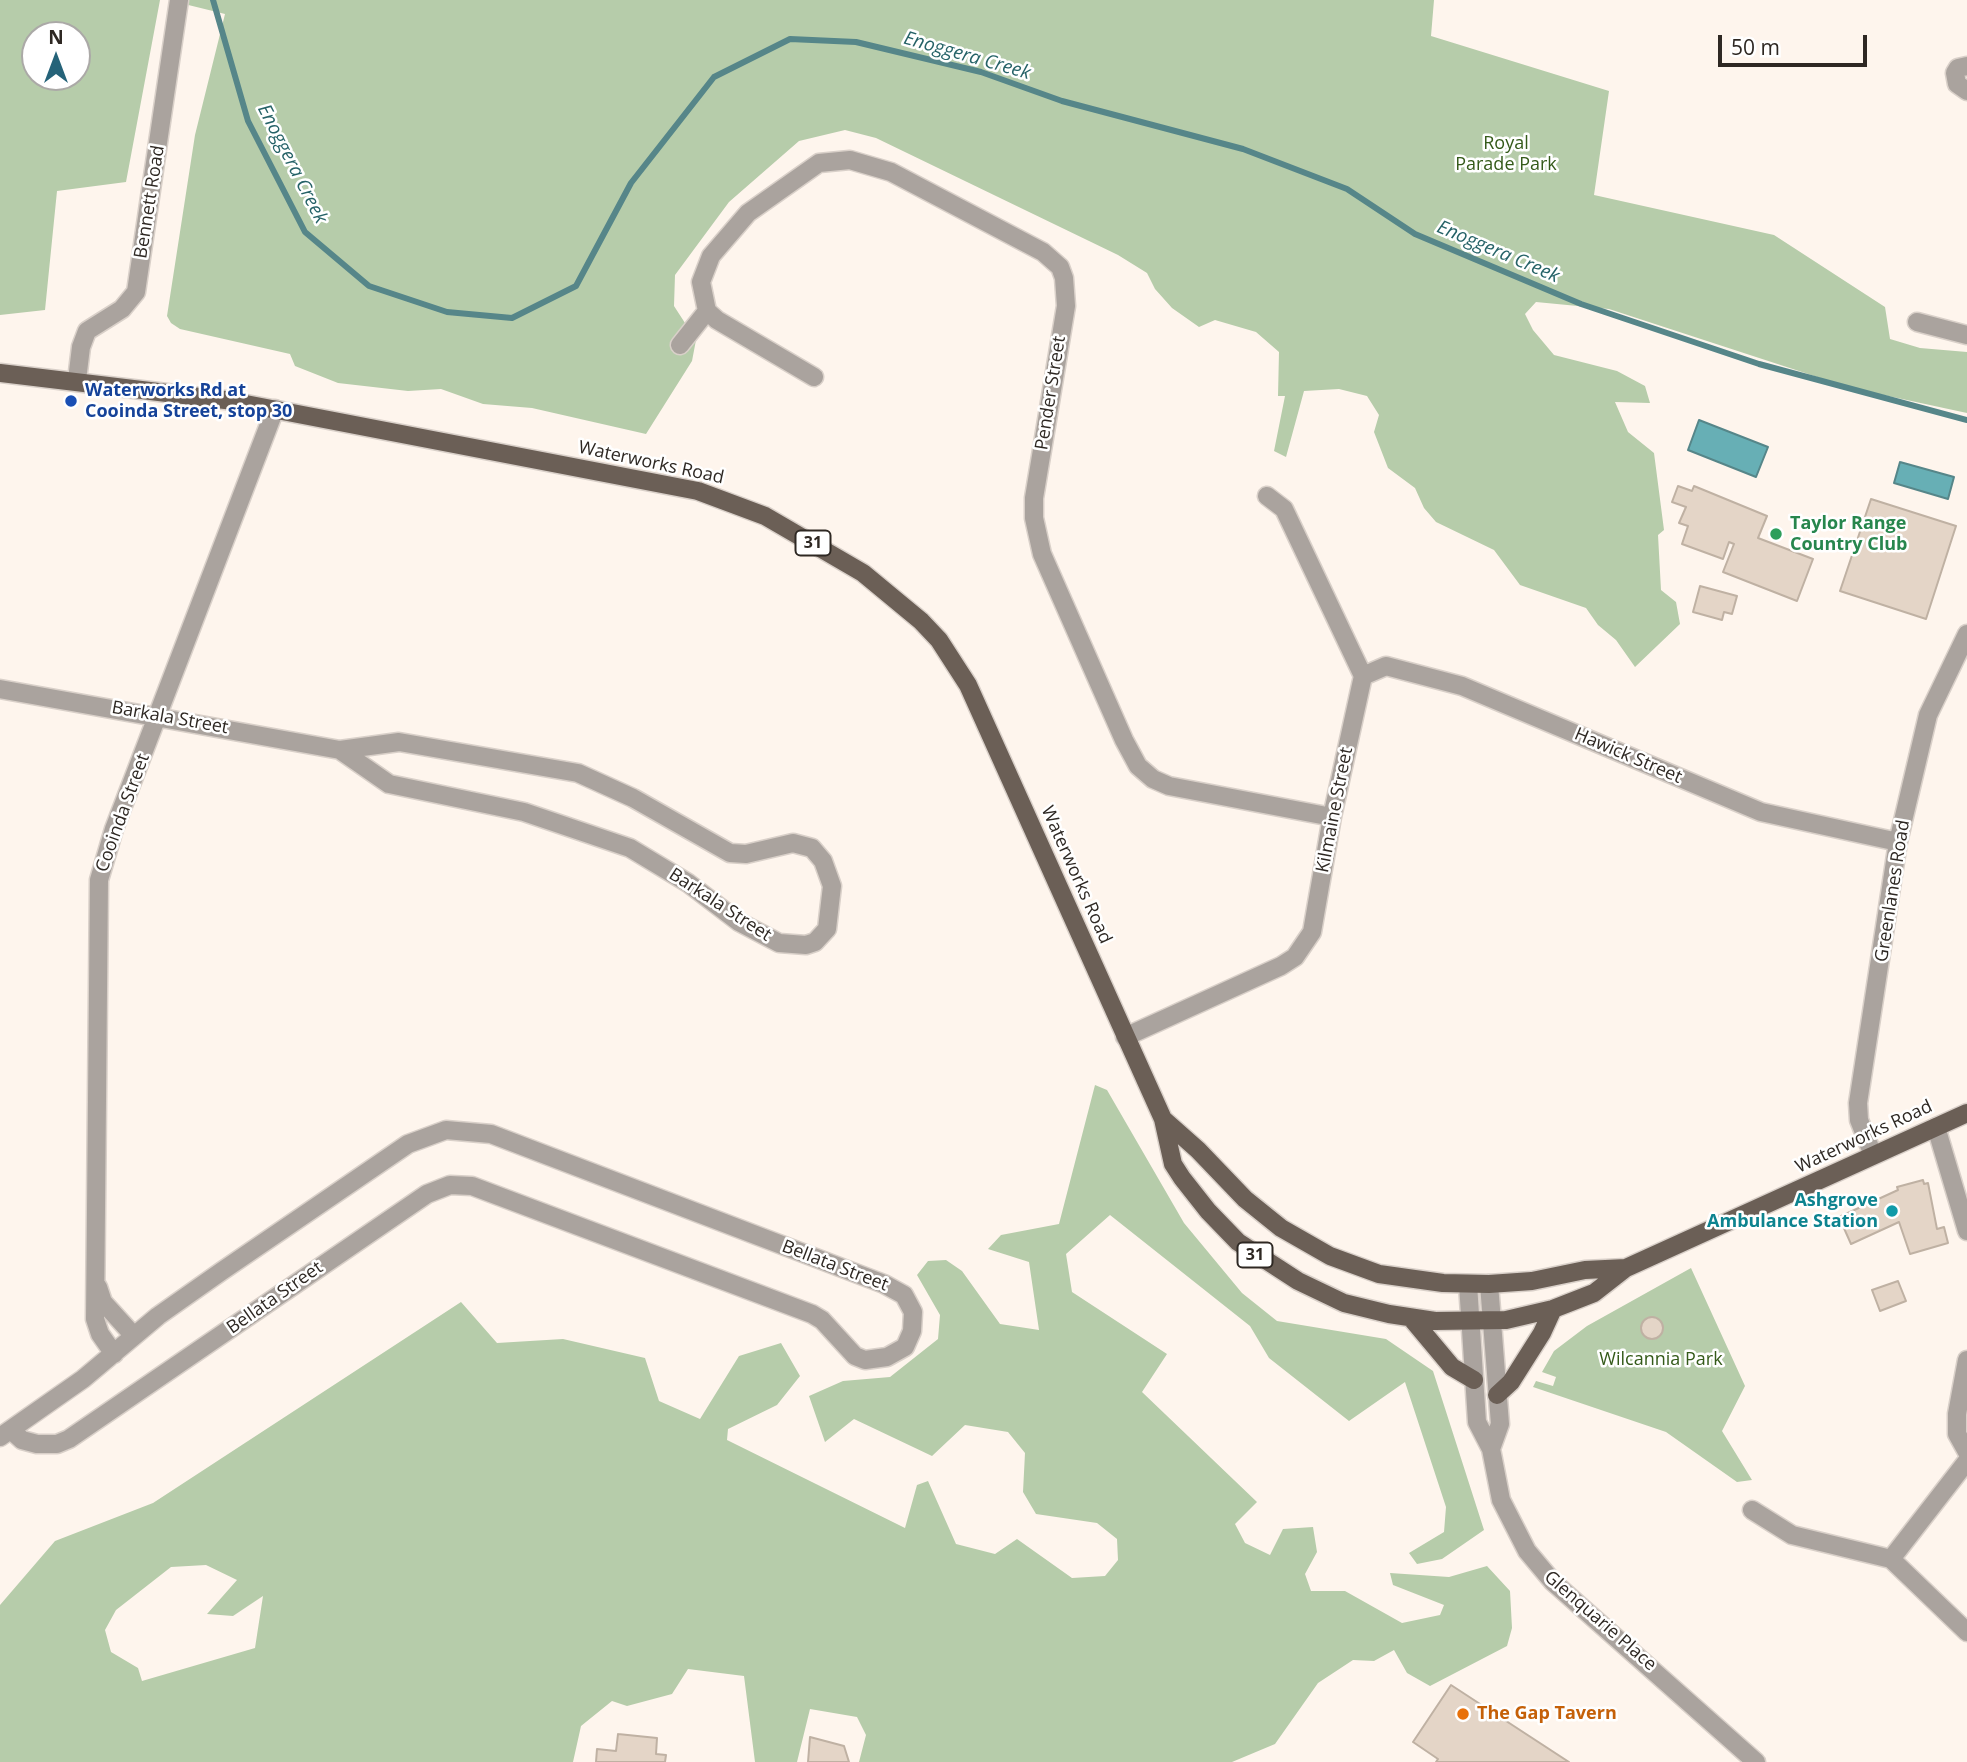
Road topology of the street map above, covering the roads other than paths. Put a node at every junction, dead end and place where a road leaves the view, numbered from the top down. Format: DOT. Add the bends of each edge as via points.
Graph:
graph roads {
  1 [pos="179,0"];
  2 [pos="1967,66"];
  3 [pos="1967,91"];
  4 [pos="707,311"];
  5 [pos="1917,322"];
  6 [pos="1967,335"];
  7 [pos="680,345"];
  8 [pos="0,373"];
  9 [pos="814,377"];
  10 [pos="77,380"];
  11 [pos="275,409"];
  12 [pos="1267,496"];
  13 [pos="1967,634"];
  14 [pos="1363,676"];
  15 [pos="0,689"];
  16 [pos="158,715"];
  17 [pos="340,750"];
  18 [pos="1332,817"];
  19 [pos="1898,842"];
  20 [pos="1125,1037"];
  21 [pos="1967,1113"];
  22 [pos="1163,1119"];
  23 [pos="1937,1127"];
  24 [pos="1873,1156"];
  25 [pos="1967,1231"];
  26 [pos="1626,1268"];
  27 [pos="97,1283"];
  28 [pos="1468,1284"];
  29 [pos="1489,1284"];
  30 [pos="1553,1309"];
  31 [pos="1411,1318"];
  32 [pos="1492,1321"];
  33 [pos="1470,1322"];
  34 [pos="134,1336"];
  35 [pos="114,1354"];
  36 [pos="1967,1360"];
  37 [pos="1474,1380"];
  38 [pos="1497,1395"];
  39 [pos="5,1433"];
  40 [pos="1491,1450"];
  41 [pos="1967,1452"];
  42 [pos="1967,1461"];
  43 [pos="1752,1510"];
  44 [pos="1891,1559"];
  45 [pos="1967,1632"];
  46 [pos="1756,1762"];
  1 -- 10 [label="street, Bennett Road" via="136,292 122,309 87,331"];
  2 -- 3 [label="street" via="1958,68 1955,78"];
  4 -- 7 [label="street"];
  4 -- 9 [label="street"];
  4 -- 18 [label="street, Pender Street" via="701,282 711,256 748,213 819,163 850,160 891,172 1043,252 1064,278 1066,306 1034,498 1036,528 1042,554 1124,740 1139,766 1169,786"];
  5 -- 6 [label="street"];
  8 -- 10 [label="main road, Waterworks Road / 31"];
  10 -- 11 [label="main road, Waterworks Road / 31"];
  11 -- 16 [label="street, Cooinda Street"];
  11 -- 20 [label="main road, Waterworks Road / 31" via="698,491 765,516 884,588 939,640 968,685"];
  12 -- 14 [label="street" via="1284,509"];
  13 -- 19 [label="street, Greenlanes Road" via="1928,715"];
  14 -- 18 [label="street, Kilmaine Street"];
  14 -- 19 [label="street, Hawick Street" via="1386,666 1462,686 1761,812"];
  15 -- 16 [label="street, Barkala Street"];
  16 -- 17 [label="street, Barkala Street"];
  16 -- 27 [label="street, Cooinda Street" via="99,880"];
  17 -- 17 [label="street, Barkala Street" via="399,742 546,766 615,789 730,853 746,854 785,843 805,845 818,853 830,876 827,929 806,945 779,943 739,922 688,883 630,848 524,812 389,784"];
  18 -- 20 [label="street, Kilmaine Street" via="1312,932 1295,957"];
  19 -- 24 [label="street, Greenlanes Road" via="1857,1103"];
  20 -- 22 [label="main road, Waterworks Road / 31"];
  21 -- 23 [label="main road, Waterworks Road / 31"];
  22 -- 28 [label="main road, Waterworks Road / 31" via="1245,1199 1303,1242 1378,1274"];
  22 -- 31 [label="main road, Waterworks Road / 31" via="1173,1164 1238,1242 1321,1293 1365,1309"];
  23 -- 24 [label="main road, Waterworks Road / 31"];
  23 -- 25 [label="street"];
  24 -- 26 [label="main road, Waterworks Road / 31"];
  26 -- 29 [label="main road, Waterworks Road / 31"];
  26 -- 30 [label="main road, Waterworks Road / 31" via="1594,1293"];
  27 -- 34 [label="street, Cooinda Street" via="103,1302"];
  27 -- 35 [label="street, Cooinda Street" via="95,1324"];
  28 -- 29 [label="main road, Waterworks Road / 31"];
  28 -- 33 [label="street, Glenquarie Place"];
  29 -- 32 [label="street, Glenquarie Place"];
  30 -- 32 [label="main road, Waterworks Road / 31"];
  30 -- 38 [label="main road" via="1511,1381"];
  31 -- 33 [label="main road, Waterworks Road / 31"];
  31 -- 37 [label="main road" via="1452,1367"];
  32 -- 33 [label="main road, Waterworks Road / 31"];
  32 -- 38 [label="street, Glenquarie Place"];
  33 -- 37 [label="street, Glenquarie Place"];
  34 -- 35 [label="street, Bellata Street"];
  34 -- 39 [label="street, Bellata Street" via="402,1148 429,1134 455,1129 502,1138 892,1288 908,1300 913,1318 911,1336 899,1351 865,1360 855,1356 812,1314 472,1186 450,1185 427,1194 69,1440 37,1444"];
  35 -- 39 [label="street, Bellata Street"];
  36 -- 41 [label="street" via="1957,1434"];
  37 -- 40 [label="street, Glenquarie Place" via="1477,1422"];
  38 -- 40 [label="street, Glenquarie Place" via="1500,1424"];
  40 -- 46 [label="street, Glenquarie Place" via="1501,1500 1514,1531 1541,1570"];
  42 -- 44 [label="street"];
  43 -- 44 [label="street" via="1792,1535"];
  44 -- 45 [label="street"];
}
